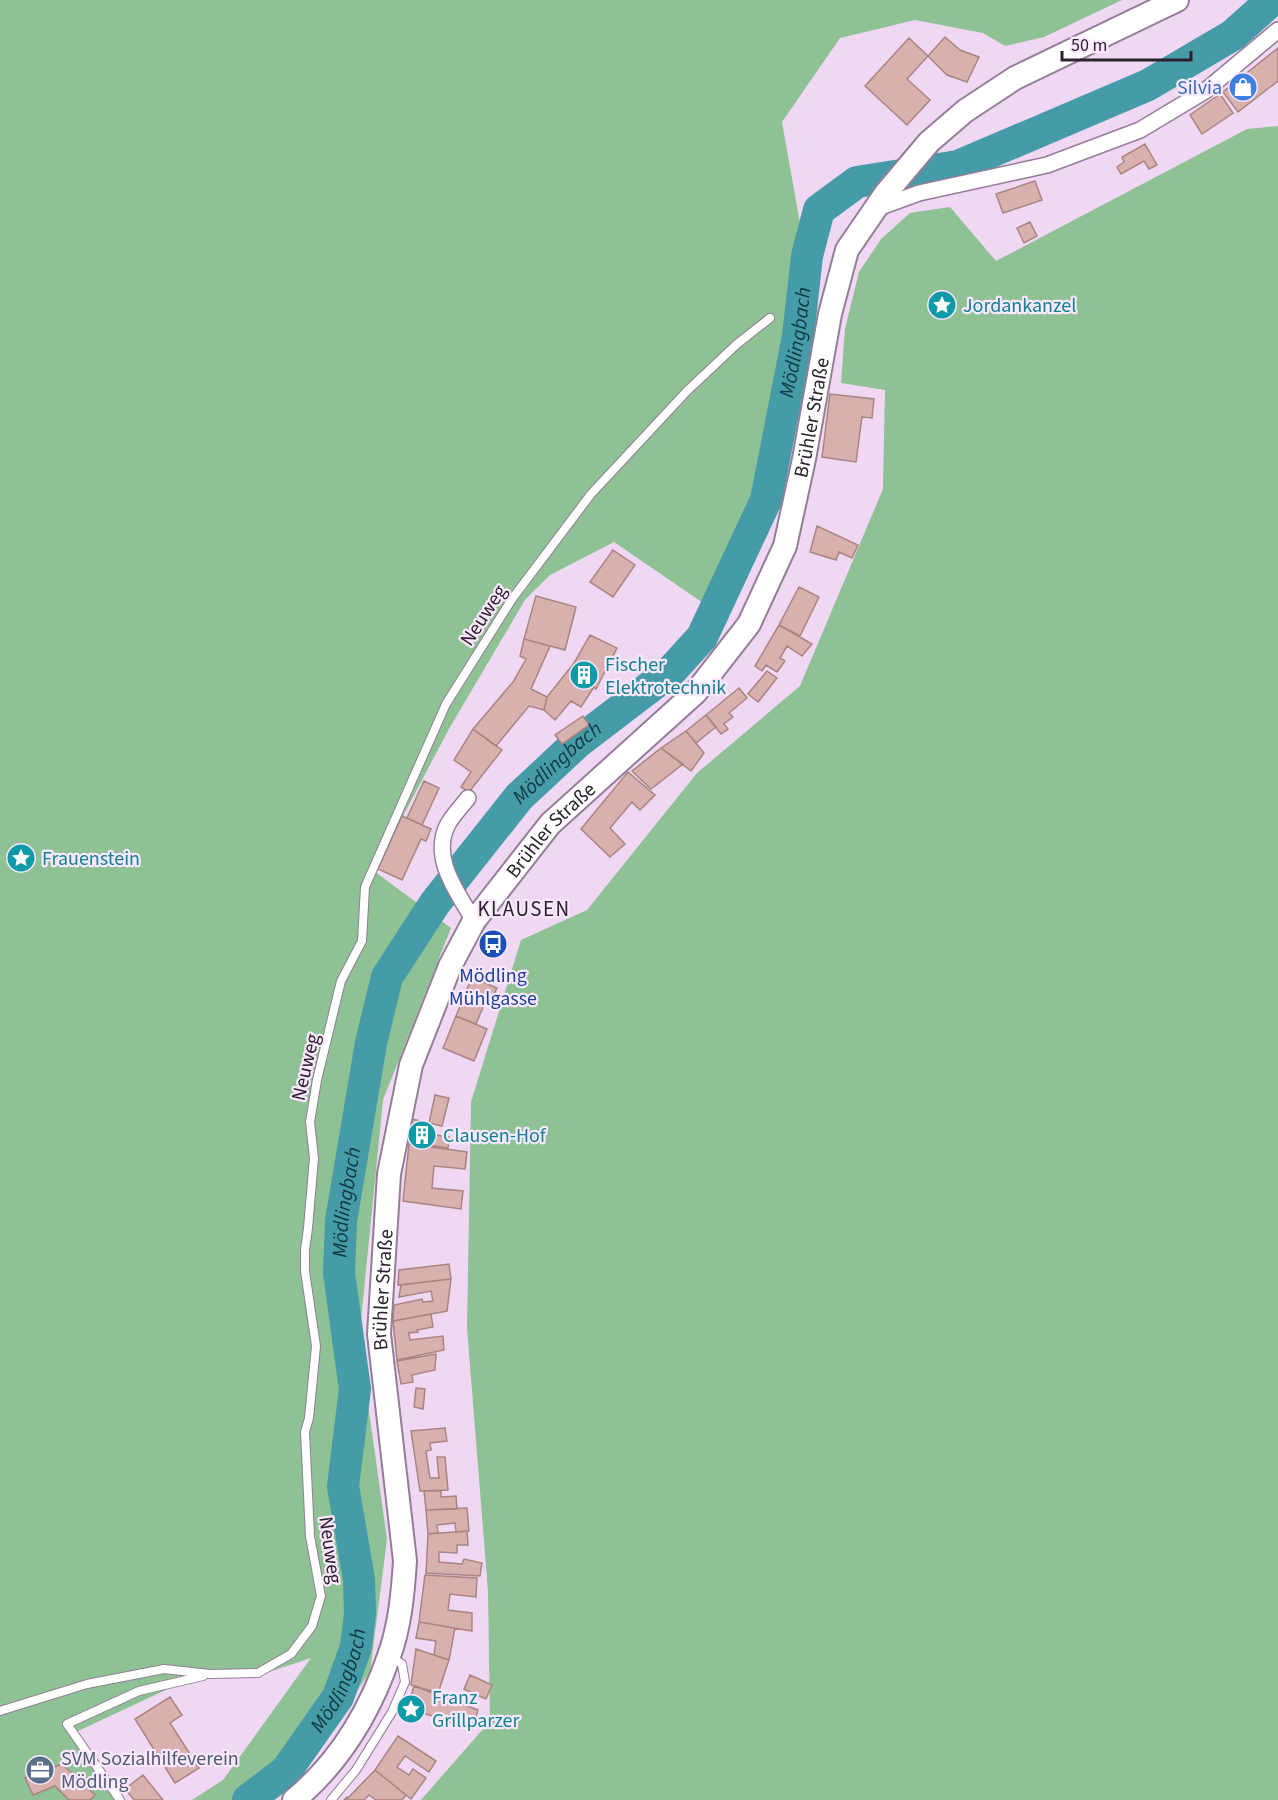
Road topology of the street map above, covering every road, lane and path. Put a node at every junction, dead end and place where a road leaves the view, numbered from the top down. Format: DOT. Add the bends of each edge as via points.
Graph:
graph roads {
  1 [pos="1177,0"];
  2 [pos="1278,30"];
  3 [pos="881,201"];
  4 [pos="770,318"];
  5 [pos="468,798"];
  6 [pos="474,921"];
  7 [pos="390,1655"];
  8 [pos="210,1674"];
  9 [pos="0,1712"];
  10 [pos="120,1800"];
  11 [pos="294,1800"];
  12 [pos="331,1800"];
  1 -- 3 [label="main road, Brühler Straße" via="1014,78 965,111 929,142"];
  2 -- 3 [label="street" via="1205,91 1140,130 1047,165"];
  3 -- 6 [label="main road, Brühler Straße" via="847,250 830,314 785,546 749,624 696,692 550,824"];
  4 -- 8 [label="lane, Neuweg" via="687,391 591,494 512,599 446,704 365,887 362,941 341,981 310,1122 314,1158 305,1260 316,1346 305,1432 310,1536 321,1596 312,1626 291,1654 258,1673"];
  5 -- 6 [label="street" via="447,825 442,848 447,872"];
  6 -- 7 [label="main road, Brühler Straße" via="450,966 411,1065 389,1174 379,1334 405,1561"];
  7 -- 11 [label="main road, Brühler Straße" via="373,1698 354,1731 311,1786"];
  7 -- 12 [label="lane" via="402,1664 405,1682 378,1736"];
  8 -- 9 [label="lane, Neuweg" via="164,1669 87,1684"];
  8 -- 10 [label="lane" via="139,1692 67,1724"];
}
